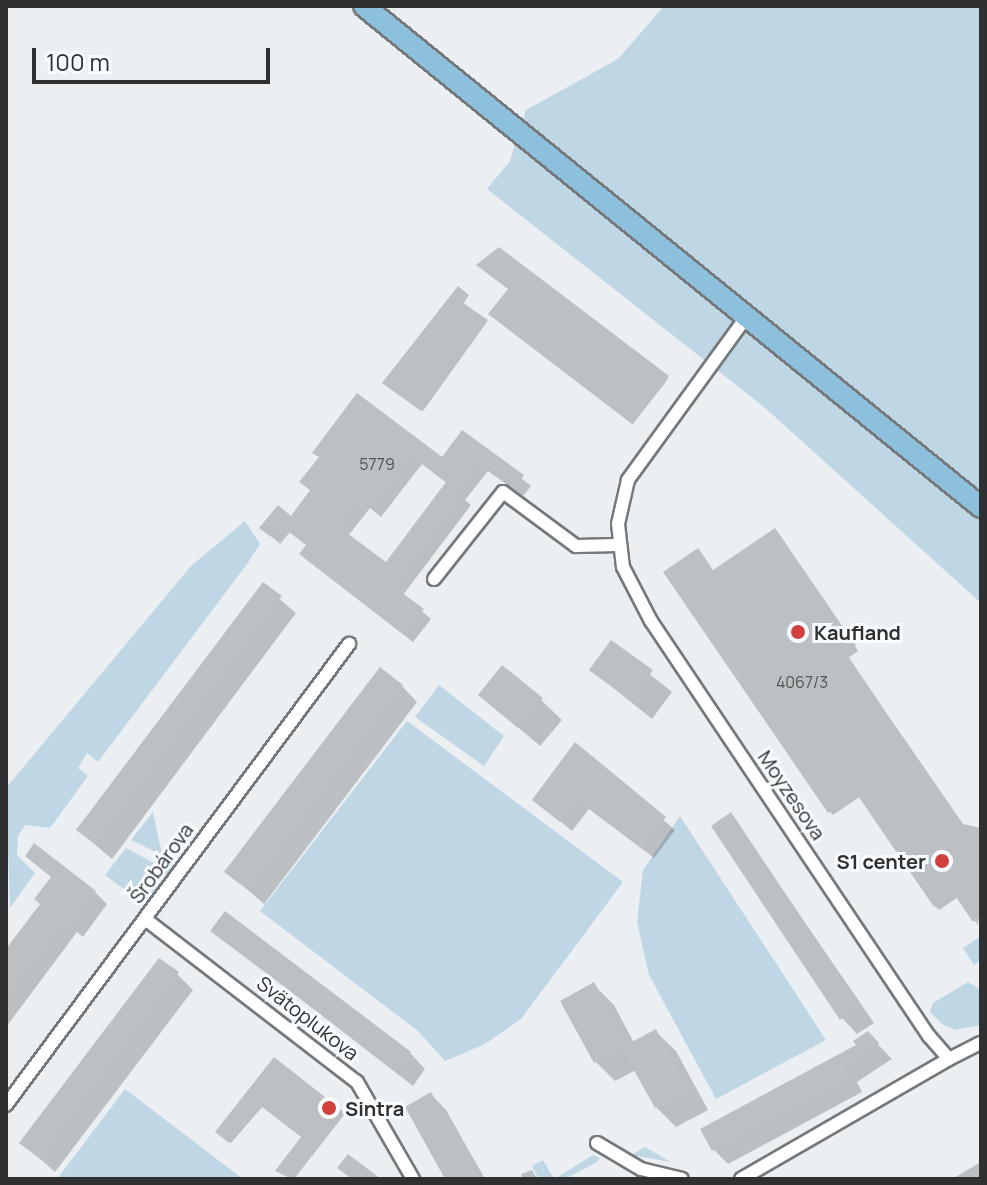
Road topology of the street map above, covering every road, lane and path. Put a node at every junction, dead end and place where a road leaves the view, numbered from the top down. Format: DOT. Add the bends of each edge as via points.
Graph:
graph roads {
  1 [pos="364,6"];
  2 [pos="747,316"];
  3 [pos="981,507"];
  4 [pos="618,545"];
  5 [pos="434,579"];
  6 [pos="349,644"];
  7 [pos="145,919"];
  8 [pos="981,1043"];
  9 [pos="949,1059"];
  10 [pos="6,1105"];
  11 [pos="597,1143"];
  12 [pos="413,1179"];
  13 [pos="682,1179"];
  14 [pos="741,1179"];
  1 -- 2 [label="main road"];
  2 -- 3 [label="main road"];
  2 -- 4 [label="street, Moyzesova" via="633,469 620,507"];
  4 -- 5 [label="street" via="576,546 503,492"];
  4 -- 9 [label="street, Moyzesova" via="629,584 651,621 905,1003"];
  6 -- 7 [label="street, Šrobárova"];
  7 -- 10 [label="street, Šrobárova"];
  7 -- 12 [label="street, Svätoplukova" via="357,1082"];
  8 -- 9 [label="street"];
  9 -- 14 [label="street"];
  11 -- 13 [label="street" via="629,1164"];
}
